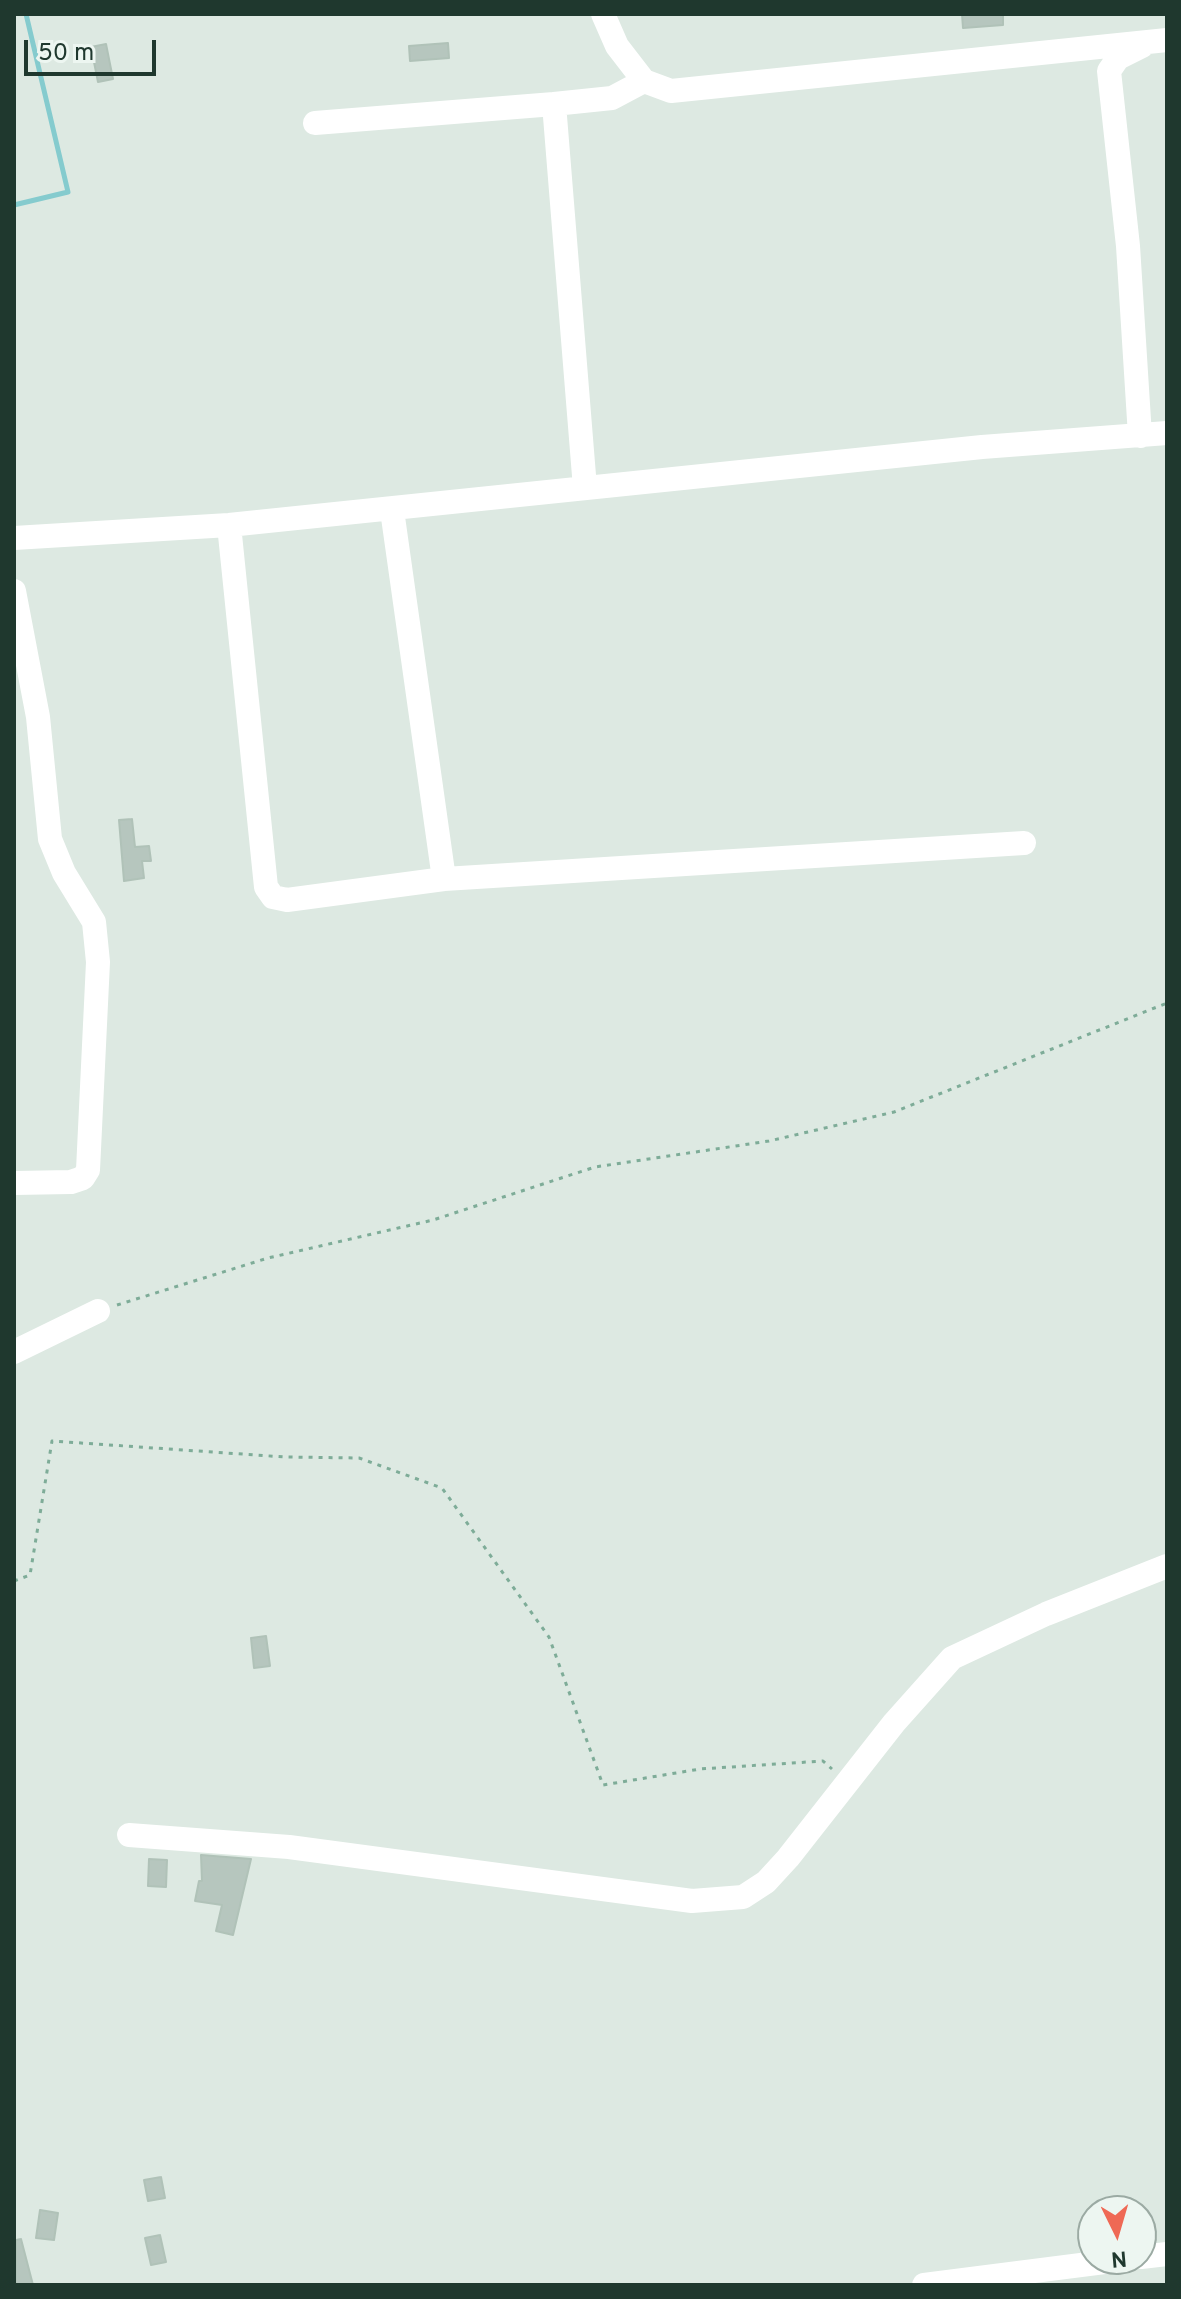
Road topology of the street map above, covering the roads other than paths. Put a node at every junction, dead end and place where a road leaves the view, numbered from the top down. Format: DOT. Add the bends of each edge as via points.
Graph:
graph roads {
  1 [pos="603,14"];
  2 [pos="1160,41"];
  3 [pos="644,81"];
  4 [pos="554,104"];
  5 [pos="315,123"];
  6 [pos="1167,433"];
  7 [pos="1140,436"];
  8 [pos="585,488"];
  9 [pos="392,510"];
  10 [pos="229,525"];
  11 [pos="14,538"];
  12 [pos="14,591"];
  13 [pos="1024,843"];
  14 [pos="444,879"];
  15 [pos="14,1183"];
  16 [pos="98,1311"];
  17 [pos="14,1352"];
  18 [pos="1167,1566"];
  19 [pos="129,1835"];
  20 [pos="1077,2266"];
  21 [pos="924,2285"];
  1 -- 3 [label="street" via="617,46"];
  2 -- 3 [label="street" via="671,91"];
  2 -- 7 [label="street" via="1118,58 1109,71 1128,246"];
  3 -- 4 [label="street" via="612,98"];
  4 -- 5 [label="street"];
  4 -- 8 [label="street"];
  6 -- 7 [label="street"];
  7 -- 8 [label="street"];
  8 -- 9 [label="street"];
  9 -- 10 [label="street"];
  9 -- 14 [label="street"];
  10 -- 11 [label="street"];
  10 -- 14 [label="street" via="266,887 273,897 287,900"];
  12 -- 15 [label="street" via="38,717 50,839 94,922 98,962 88,1170 71,1182"];
  13 -- 14 [label="street"];
  16 -- 17 [label="street"];
  18 -- 19 [label="street" via="952,1658 766,1882 743,1897 717,1901 289,1847"];
  20 -- 21 [label="street"];
}
